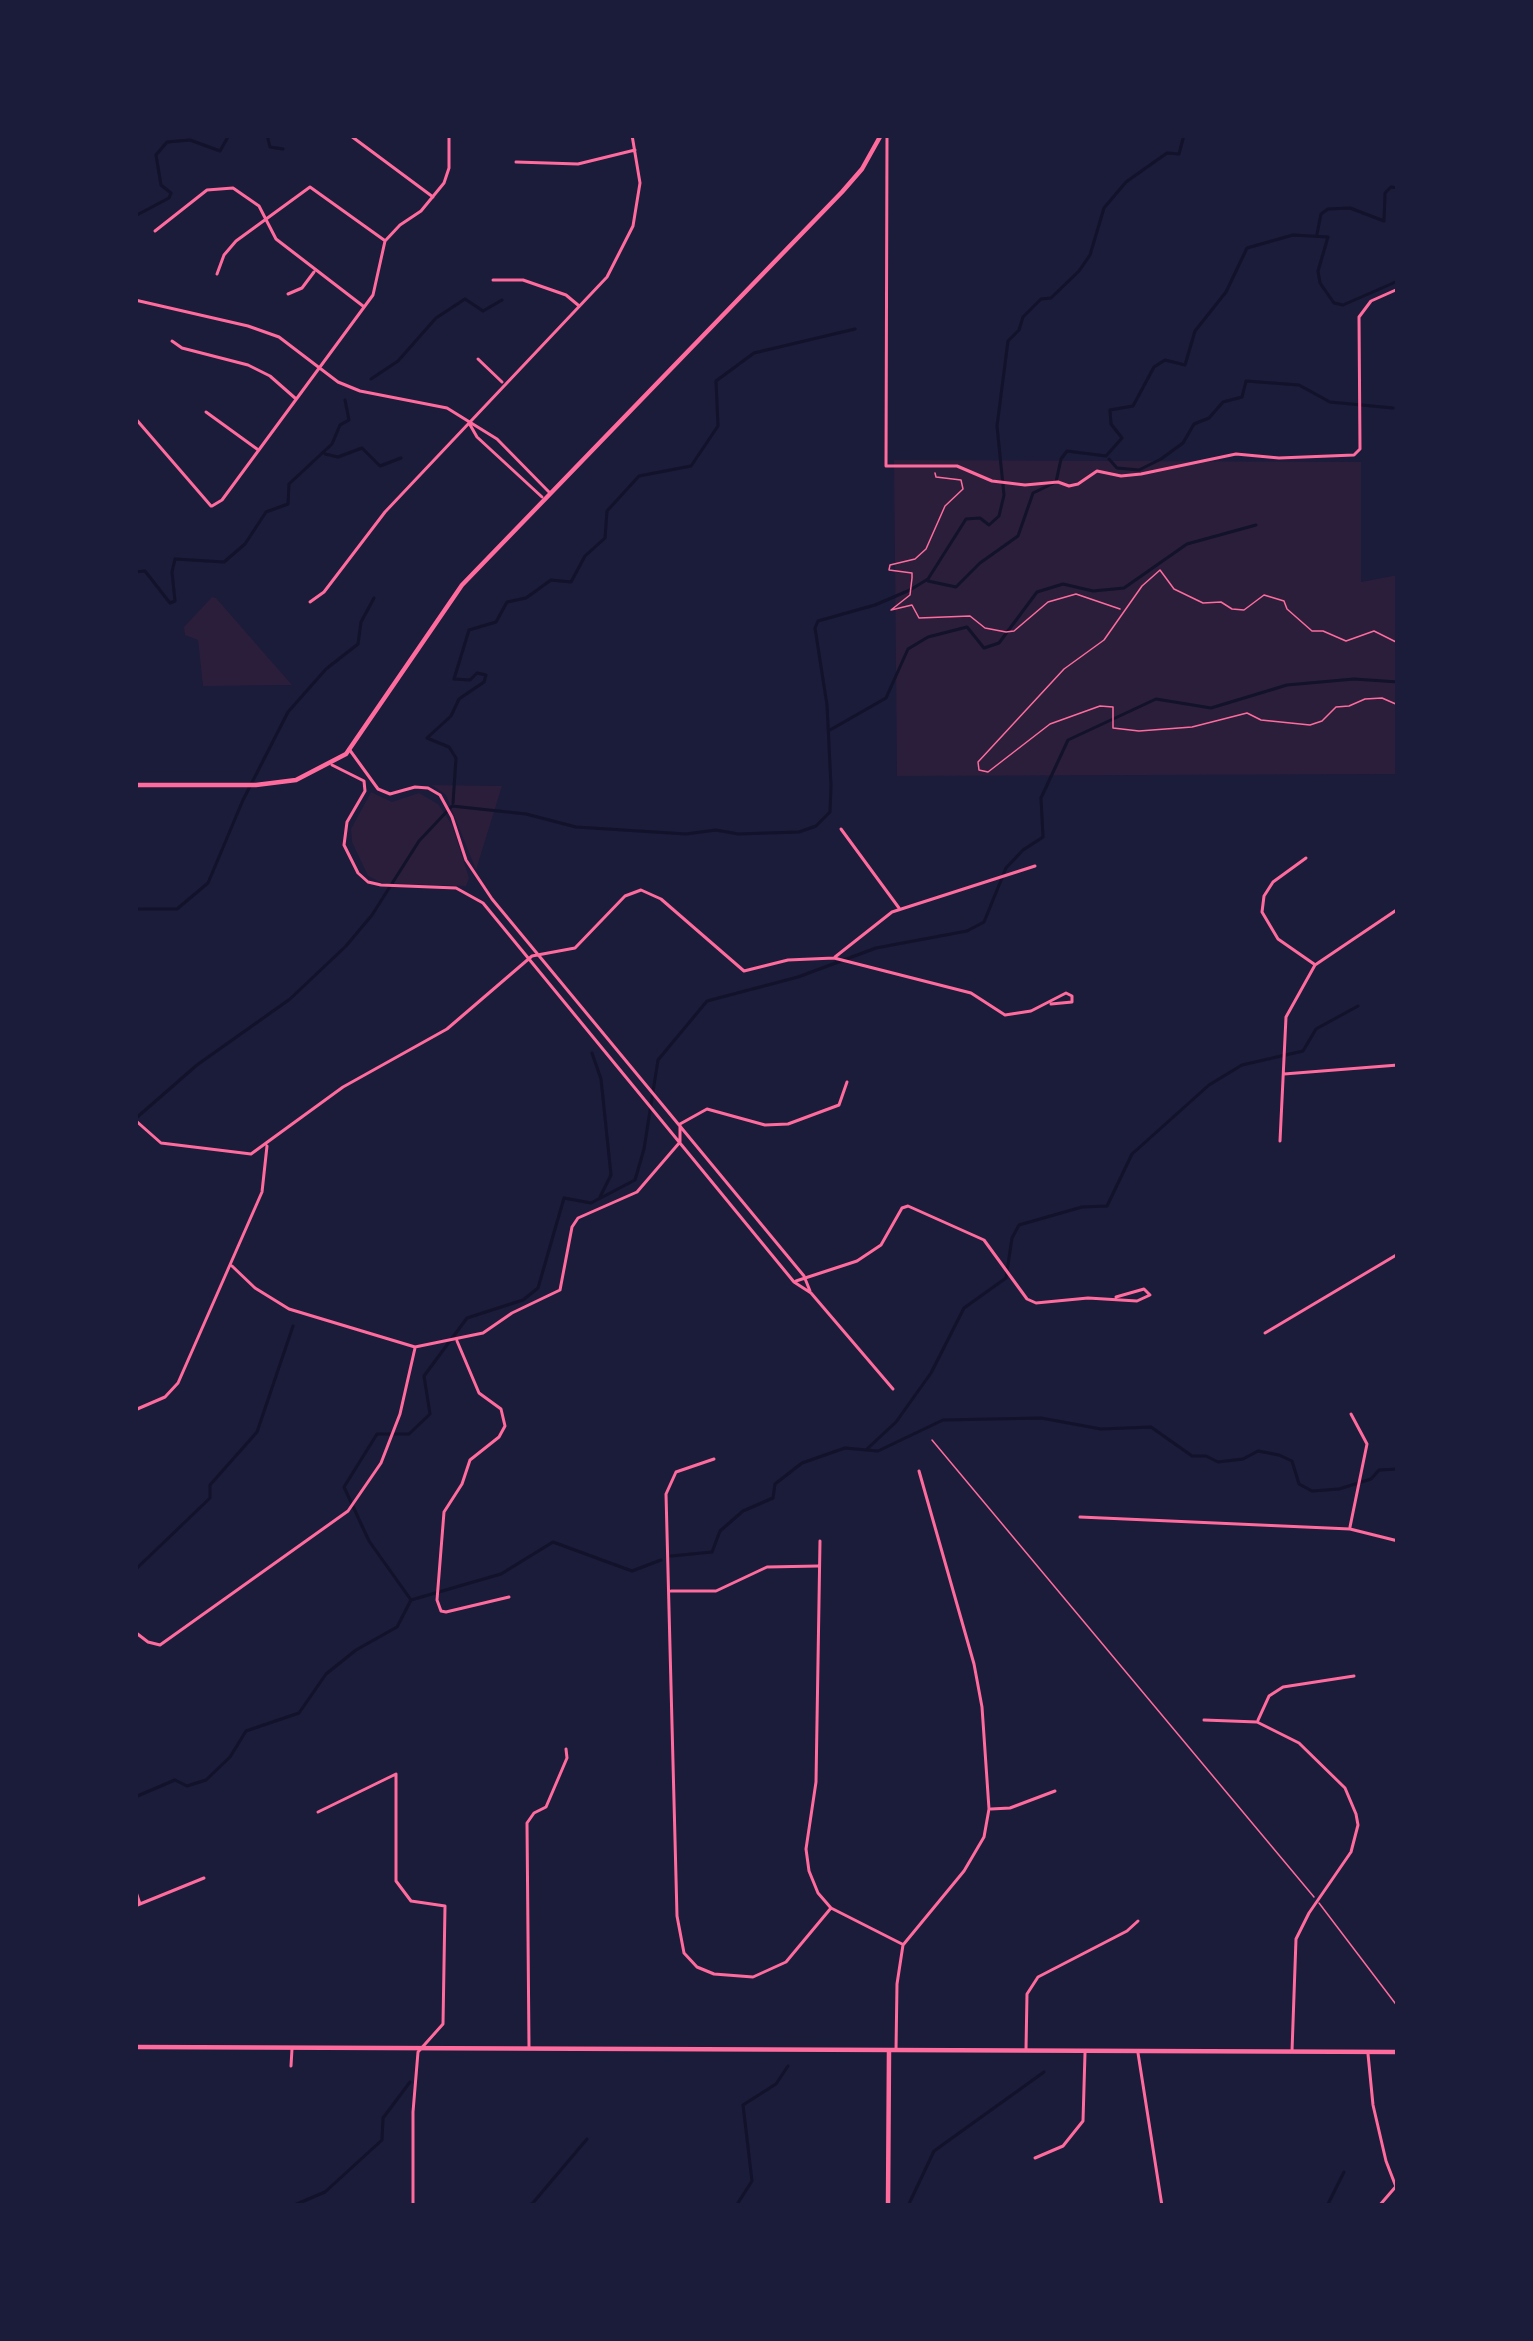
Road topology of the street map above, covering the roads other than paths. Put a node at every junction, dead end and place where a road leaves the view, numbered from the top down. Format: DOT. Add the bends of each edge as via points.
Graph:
graph roads {
  1 [pos="449,135"];
  2 [pos="632,135"];
  3 [pos="884,135"];
  4 [pos="351,136"];
  5 [pos="637,149"];
  6 [pos="516,162"];
  7 [pos="434,199"];
  8 [pos="264,218"];
  9 [pos="155,232"];
  10 [pos="385,241"];
  11 [pos="315,271"];
  12 [pos="217,274"];
  13 [pos="493,280"];
  14 [pos="1398,289"];
  15 [pos="288,294"];
  16 [pos="135,299"];
  17 [pos="579,306"];
  18 [pos="364,307"];
  19 [pos="172,341"];
  20 [pos="478,358"];
  21 [pos="320,368"];
  22 [pos="503,384"];
  23 [pos="297,399"];
  24 [pos="206,412"];
  25 [pos="135,418"];
  26 [pos="468,422"];
  27 [pos="259,450"];
  28 [pos="550,493"];
  29 [pos="544,499"];
  30 [pos="310,602"];
  31 [pos="349,749"];
  32 [pos="330,764"];
  33 [pos="135,785"];
  34 [pos="841,829"];
  35 [pos="1306,858"];
  36 [pos="1035,866"];
  37 [pos="900,909"];
  38 [pos="1398,909"];
  39 [pos="540,958"];
  40 [pos="834,958"];
  41 [pos="528,960"];
  42 [pos="1316,965"];
  43 [pos="1051,1004"];
  44 [pos="1398,1065"];
  45 [pos="1282,1074"];
  46 [pos="847,1082"];
  47 [pos="135,1120"];
  48 [pos="680,1124"];
  49 [pos="680,1142"];
  50 [pos="1280,1142"];
  51 [pos="267,1144"];
  52 [pos="1398,1254"];
  53 [pos="232,1266"];
  54 [pos="804,1276"];
  55 [pos="794,1282"];
  56 [pos="811,1292"];
  57 [pos="1116,1297"];
  58 [pos="1265,1333"];
  59 [pos="456,1340"];
  60 [pos="415,1347"];
  61 [pos="893,1389"];
  62 [pos="135,1410"];
  63 [pos="1351,1414"];
  64 [pos="932,1440"];
  65 [pos="714,1459"];
  66 [pos="919,1471"];
  67 [pos="1080,1517"];
  68 [pos="1350,1529"];
  69 [pos="820,1540"];
  70 [pos="1398,1541"];
  71 [pos="820,1566"];
  72 [pos="667,1592"];
  73 [pos="509,1597"];
  74 [pos="135,1632"];
  75 [pos="1354,1676"];
  76 [pos="1204,1720"];
  77 [pos="1257,1722"];
  78 [pos="566,1749"];
  79 [pos="1055,1791"];
  80 [pos="989,1809"];
  81 [pos="318,1812"];
  82 [pos="204,1878"];
  83 [pos="135,1888"];
  84 [pos="1317,1901"];
  85 [pos="138,1905"];
  86 [pos="831,1908"];
  87 [pos="1138,1921"];
  88 [pos="903,1945"];
  89 [pos="1398,2007"];
  90 [pos="135,2047"];
  91 [pos="292,2047"];
  92 [pos="419,2048"];
  93 [pos="529,2048"];
  94 [pos="892,2050"];
  95 [pos="1026,2051"];
  96 [pos="1085,2051"];
  97 [pos="1138,2051"];
  98 [pos="1292,2052"];
  99 [pos="1368,2052"];
  100 [pos="1398,2052"];
  101 [pos="291,2066"];
  102 [pos="1035,2158"];
  103 [pos="1396,2185"];
  104 [pos="1398,2192"];
  105 [pos="1161,2204"];
  106 [pos="413,2206"];
  107 [pos="888,2206"];
  108 [pos="1150,2206"];
  109 [pos="1379,2206"];
  1 -- 7 [label="street" via="449,168"];
  2 -- 5 [label="street"];
  3 -- 14 [label="street" via="886,466 957,466 992,482 1069,486 1097,470 1141,474 1236,454 1354,455 1359,317"];
  3 -- 28 [label="street" via="842,192"];
  4 -- 7 [label="street"];
  5 -- 6 [label="street" via="578,164"];
  5 -- 17 [label="street" via="633,226 607,277"];
  7 -- 10 [label="street"];
  8 -- 9 [label="street" via="250,197 220,187"];
  8 -- 10 [label="street" via="310,187"];
  8 -- 11 [label="street"];
  8 -- 12 [label="street" via="224,255"];
  10 -- 18 [label="street"];
  11 -- 15 [label="street"];
  11 -- 18 [label="street"];
  13 -- 17 [label="street" via="523,280"];
  16 -- 21 [label="street" via="264,332"];
  17 -- 22 [label="street"];
  18 -- 21 [label="street"];
  19 -- 23 [label="street" via="248,365"];
  20 -- 22 [label="street"];
  21 -- 23 [label="street"];
  21 -- 26 [label="street" via="360,391 425,401"];
  22 -- 26 [label="street"];
  23 -- 27 [label="street"];
  24 -- 27 [label="street"];
  25 -- 27 [label="street" via="213,508"];
  26 -- 28 [label="street"];
  26 -- 29 [label="street"];
  26 -- 30 [label="street"];
  28 -- 29 [label="street"];
  29 -- 31 [label="street" via="462,585"];
  31 -- 32 [label="street"];
  31 -- 39 [label="street" via="378,789 440,795 473,872"];
  32 -- 33 [label="street" via="296,780 256,785"];
  32 -- 41 [label="street" via="364,781 344,845 368,883 470,893"];
  34 -- 37 [label="street"];
  35 -- 42 [label="street" via="1273,882 1262,913 1278,940"];
  36 -- 37 [label="street"];
  37 -- 40 [label="street"];
  38 -- 42 [label="street"];
  39 -- 40 [label="street" via="575,948 625,896 641,890 744,971"];
  39 -- 41 [label="street"];
  39 -- 48 [label="street"];
  40 -- 43 [label="street" via="971,993 1006,1015"];
  41 -- 49 [label="street"];
  41 -- 51 [label="street" via="447,1029 343,1087"];
  42 -- 45 [label="street" via="1286,1018"];
  44 -- 45 [label="street"];
  45 -- 50 [label="street"];
  46 -- 48 [label="street" via="839,1105 788,1124 707,1109"];
  47 -- 51 [label="street" via="161,1143 251,1154"];
  48 -- 49 [label="street"];
  48 -- 54 [label="street"];
  49 -- 55 [label="street"];
  49 -- 59 [label="street" via="637,1192 578,1218 560,1289"];
  51 -- 53 [label="street" via="262,1192"];
  52 -- 58 [label="street"];
  53 -- 60 [label="street" via="290,1309"];
  53 -- 62 [label="street" via="178,1382"];
  54 -- 55 [label="street"];
  54 -- 56 [label="street"];
  54 -- 57 [label="street" via="881,1245 908,1206 983,1240 1036,1303"];
  55 -- 56 [label="street"];
  56 -- 61 [label="street"];
  59 -- 60 [label="street"];
  59 -- 73 [label="street" via="479,1393 501,1409 506,1426 470,1460 444,1512 437,1600 446,1612"];
  60 -- 74 [label="street" via="381,1463 348,1511 160,1645"];
  63 -- 68 [label="street" via="1367,1444"];
  64 -- 84 [label="lane"];
  65 -- 72 [label="street" via="676,1472 666,1494"];
  66 -- 80 [label="street" via="974,1664"];
  67 -- 68 [label="street"];
  68 -- 70 [label="street"];
  69 -- 71 [label="street"];
  71 -- 72 [label="street" via="767,1567 716,1591"];
  71 -- 86 [label="street" via="806,1849 813,1882"];
  72 -- 86 [label="street" via="684,1953 714,1974 759,1976 786,1962"];
  75 -- 77 [label="street" via="1283,1687"];
  76 -- 77 [label="street"];
  77 -- 84 [label="street" via="1299,1742 1352,1801 1356,1841"];
  78 -- 93 [label="street" via="546,1807 527,1823"];
  79 -- 80 [label="street"];
  80 -- 88 [label="street" via="964,1870"];
  81 -- 92 [label="street" via="393,1773 399,1778 396,1882 411,1901 445,1906 442,2024"];
  82 -- 85 [label="street"];
  83 -- 85 [label="street"];
  84 -- 89 [label="lane"];
  84 -- 98 [label="street" via="1294,1952"];
  86 -- 88 [label="street"];
  87 -- 95 [label="street" via="1038,1977 1027,1994"];
  88 -- 94 [label="street"];
  90 -- 91 [label="street"];
  91 -- 92 [label="street"];
  91 -- 101 [label="street"];
  92 -- 93 [label="street"];
  92 -- 106 [label="street"];
  93 -- 94 [label="street"];
  94 -- 95 [label="street"];
  94 -- 107 [label="street"];
  95 -- 96 [label="street"];
  96 -- 97 [label="street"];
  96 -- 102 [label="street" via="1083,2121 1063,2146"];
  97 -- 98 [label="street"];
  97 -- 105 [label="street"];
  98 -- 99 [label="street"];
  99 -- 100 [label="street"];
  99 -- 103 [label="street" via="1373,2105"];
  103 -- 104 [label="street"];
  103 -- 109 [label="street"];
  105 -- 108 [label="street"];
}
